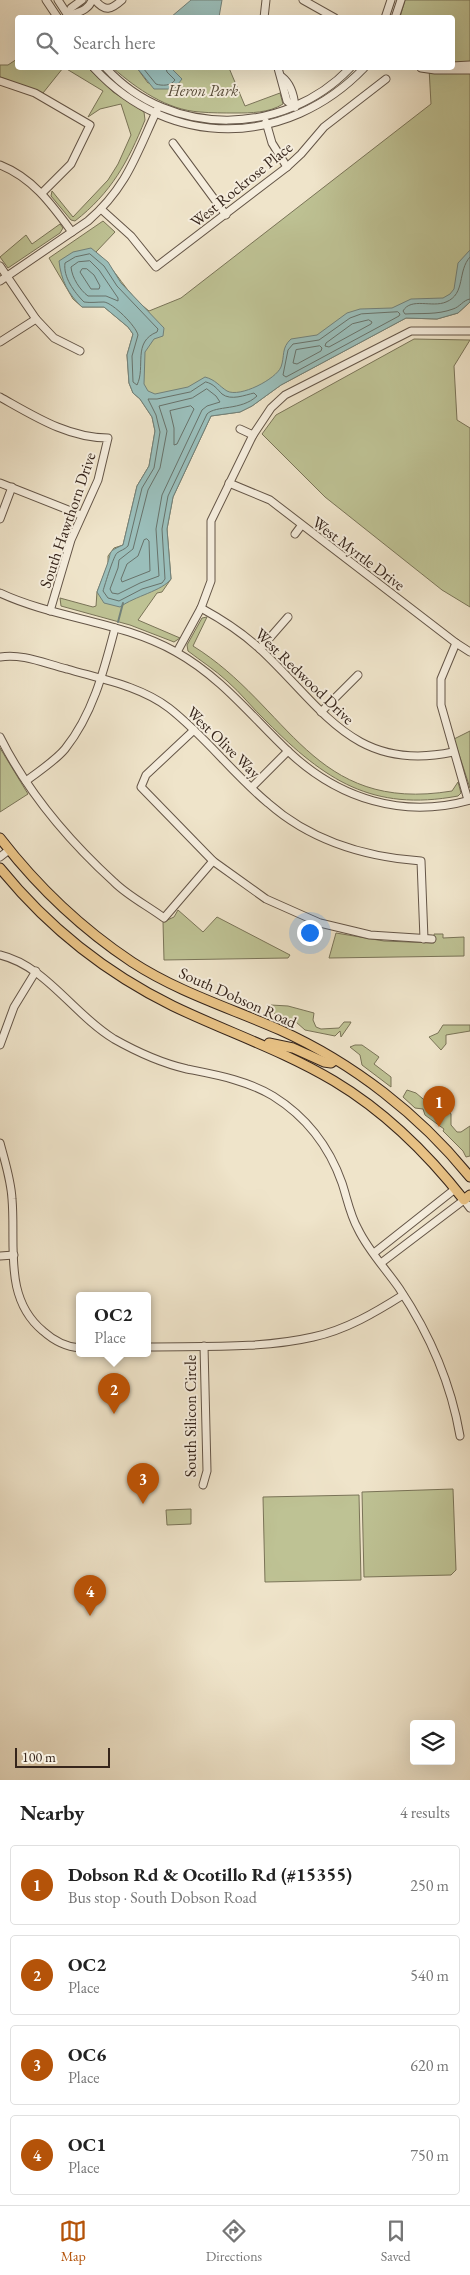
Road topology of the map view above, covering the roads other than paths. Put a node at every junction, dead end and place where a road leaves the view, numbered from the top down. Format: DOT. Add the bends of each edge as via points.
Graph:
graph roads {
  1 [pos="46,0"];
  2 [pos="58,0"];
  3 [pos="82,0"];
  4 [pos="93,0"];
  5 [pos="122,0"];
  6 [pos="266,0"];
  7 [pos="303,0"];
  8 [pos="391,0"];
  9 [pos="401,0"];
  10 [pos="56,15"];
  11 [pos="67,15"];
  12 [pos="68,15"];
  13 [pos="75,15"];
  14 [pos="264,15"];
  15 [pos="329,15"];
  16 [pos="386,15"];
  17 [pos="396,15"];
  18 [pos="470,65"];
  19 [pos="455,66"];
  20 [pos="96,70"];
  21 [pos="108,70"];
  22 [pos="279,70"];
  23 [pos="348,70"];
  24 [pos="362,70"];
  25 [pos="435,70"];
  26 [pos="455,70"];
  27 [pos="455,70"];
  28 [pos="470,70"];
  29 [pos="386,79"];
  30 [pos="0,81"];
  31 [pos="160,105"];
  32 [pos="295,107"];
  33 [pos="156,114"];
  34 [pos="264,117"];
  35 [pos="267,126"];
  36 [pos="173,143"];
  37 [pos="0,165"];
  38 [pos="286,167"];
  39 [pos="42,192"];
  40 [pos="101,209"];
  41 [pos="226,215"];
  42 [pos="72,232"];
  43 [pos="0,266"];
  44 [pos="8,276"];
  45 [pos="0,281"];
  46 [pos="36,319"];
  47 [pos="470,331"];
  48 [pos="0,342"];
  49 [pos="80,351"];
  50 [pos="0,397"];
  51 [pos="240,429"];
  52 [pos="253,435"];
  53 [pos="0,483"];
  54 [pos="229,483"];
  55 [pos="12,487"];
  56 [pos="81,515"];
  57 [pos="0,520"];
  58 [pos="301,526"];
  59 [pos="295,534"];
  60 [pos="0,593"];
  61 [pos="201,608"];
  62 [pos="50,611"];
  63 [pos="288,617"];
  64 [pos="115,628"];
  65 [pos="456,643"];
  66 [pos="260,649"];
  67 [pos="177,652"];
  68 [pos="470,652"];
  69 [pos="0,657"];
  70 [pos="358,675"];
  71 [pos="101,679"];
  72 [pos="321,712"];
  73 [pos="194,730"];
  74 [pos="0,737"];
  75 [pos="288,751"];
  76 [pos="453,752"];
  77 [pos="26,781"];
  78 [pos="252,787"];
  79 [pos="469,800"];
  80 [pos="0,839"];
  81 [pos="9,850"];
  82 [pos="0,857"];
  83 [pos="213,861"];
  84 [pos="0,868"];
  85 [pos="424,939"];
  86 [pos="432,939"];
  87 [pos="0,955"];
  88 [pos="36,971"];
  89 [pos="254,1040"];
  90 [pos="0,1045"];
  91 [pos="335,1060"];
  92 [pos="0,1143"];
  93 [pos="470,1178"];
  94 [pos="455,1189"];
  95 [pos="468,1201"];
  96 [pos="374,1253"];
  97 [pos="0,1256"];
  98 [pos="14,1256"];
  99 [pos="381,1263"];
  100 [pos="403,1294"];
  101 [pos="204,1346"];
  102 [pos="76,1347"];
  103 [pos="151,1347"];
  104 [pos="460,1436"];
  105 [pos="204,1485"];
  1 -- 10 [label="street"];
  2 -- 11 [label="street"];
  3 -- 12 [label="street" via="70,8"];
  4 -- 5 [label="street" via="106,9"];
  4 -- 13 [label="street" via="90,6"];
  6 -- 14 [label="street"];
  7 -- 15 [label="street"];
  8 -- 16 [label="street"];
  9 -- 17 [label="street"];
  18 -- 19 [label="street"];
  20 -- 33 [label="street" via="135,104"];
  21 -- 31 [label="street" via="138,94"];
  22 -- 32 [label="street" via="287,101"];
  23 -- 32 [label="street" via="329,87"];
  24 -- 35 [label="street" via="324,102"];
  25 -- 26 [label="street"];
  27 -- 28 [label="street"];
  29 -- 38 [label="street, West Rockrose Place" via="324,127 302,154"];
  30 -- 39 [label="street" via="35,93 90,125 72,164"];
  31 -- 33 [label="street"];
  31 -- 34 [label="street" via="202,118"];
  32 -- 34 [label="street"];
  33 -- 35 [label="street" via="202,127"];
  33 -- 40 [label="street" via="129,171"];
  34 -- 35 [label="street"];
  35 -- 38 [label="street" via="272,143"];
  36 -- 41 [label="street"];
  37 -- 39 [label="street"];
  38 -- 41 [label="street, West Rockrose Place"];
  39 -- 42 [label="street"];
  40 -- 41 [label="street, West Rockrose Place" via="131,236 156,267"];
  40 -- 42 [label="street"];
  42 -- 44 [label="street"];
  43 -- 44 [label="street"];
  44 -- 45 [label="street"];
  44 -- 46 [label="street"];
  46 -- 48 [label="street"];
  46 -- 49 [label="street" via="54,338"];
  47 -- 52 [label="street" via="412,331 285,395 270,408"];
  50 -- 56 [label="street, South Hawthorn Drive" via="58,429 93,438 108,438 98,480"];
  51 -- 52 [label="street"];
  52 -- 54 [label="street"];
  53 -- 55 [label="street"];
  54 -- 58 [label="street, West Myrtle Drive" via="270,500"];
  54 -- 61 [label="street" via="211,521 210,581"];
  55 -- 56 [label="street"];
  55 -- 57 [label="street"];
  56 -- 62 [label="street, South Hawthorn Drive"];
  58 -- 59 [label="street"];
  58 -- 65 [label="street, West Myrtle Drive"];
  60 -- 62 [label="street"];
  61 -- 66 [label="street, West Redwood Drive" via="227,623"];
  61 -- 67 [label="street"];
  62 -- 64 [label="street"];
  63 -- 66 [label="street"];
  64 -- 67 [label="street"];
  64 -- 71 [label="street"];
  65 -- 68 [label="street, West Myrtle Drive"];
  65 -- 76 [label="street" via="440,679 440,705"];
  66 -- 72 [label="street, West Redwood Drive"];
  67 -- 75 [label="street" via="218,681"];
  69 -- 71 [label="street, West Olive Way" via="24,658"];
  70 -- 72 [label="street"];
  71 -- 73 [label="street, West Olive Way" via="140,691 168,708"];
  71 -- 77 [label="street" via="84,722 64,750"];
  72 -- 76 [label="street, West Redwood Drive" via="346,735 374,749 418,757"];
  73 -- 78 [label="street, West Olive Way"];
  73 -- 83 [label="street" via="146,775 141,787"];
  74 -- 77 [label="street"];
  75 -- 78 [label="street"];
  75 -- 79 [label="street" via="329,783 382,804 426,808"];
  76 -- 79 [label="street"];
  77 -- 83 [label="street" via="68,837 115,883 164,918"];
  78 -- 85 [label="street, West Olive Way" via="268,804 303,829 344,848 390,859 421,861"];
  80 -- 81 [label="main road, South Dobson Road"];
  81 -- 82 [label="street"];
  81 -- 91 [label="main road, South Dobson Road" via="69,912 133,962 173,985 281,1031"];
  83 -- 85 [label="street" via="266,899 320,923 370,935"];
  84 -- 89 [label="main road, South Dobson Road" via="51,922 112,970 171,1005"];
  85 -- 86 [label="street"];
  87 -- 88 [label="street"];
  88 -- 90 [label="street" via="14,1008"];
  88 -- 96 [label="street" via="83,1016 131,1048 166,1063 248,1084 291,1108 306,1122 330,1156 358,1229"];
  89 -- 91 [label="main road" via="293,1048 324,1062"];
  89 -- 94 [label="main road, South Dobson Road" via="335,1082 382,1115 415,1144"];
  91 -- 93 [label="main road, South Dobson Road" via="378,1088 415,1119"];
  92 -- 98 [label="street" via="11,1186"];
  93 -- 94 [label="main road"];
  94 -- 95 [label="main road, South Dobson Road"];
  94 -- 96 [label="street"];
  95 -- 99 [label="street"];
  96 -- 99 [label="street"];
  97 -- 98 [label="street"];
  98 -- 102 [label="street" via="16,1288 31,1319 46,1334"];
  99 -- 100 [label="street"];
  100 -- 101 [label="street" via="371,1314 313,1337 275,1343"];
  100 -- 104 [label="street" via="422,1324 447,1382"];
  101 -- 103 [label="street"];
  101 -- 105 [label="street, South Silicon Circle" via="207,1471"];
}
